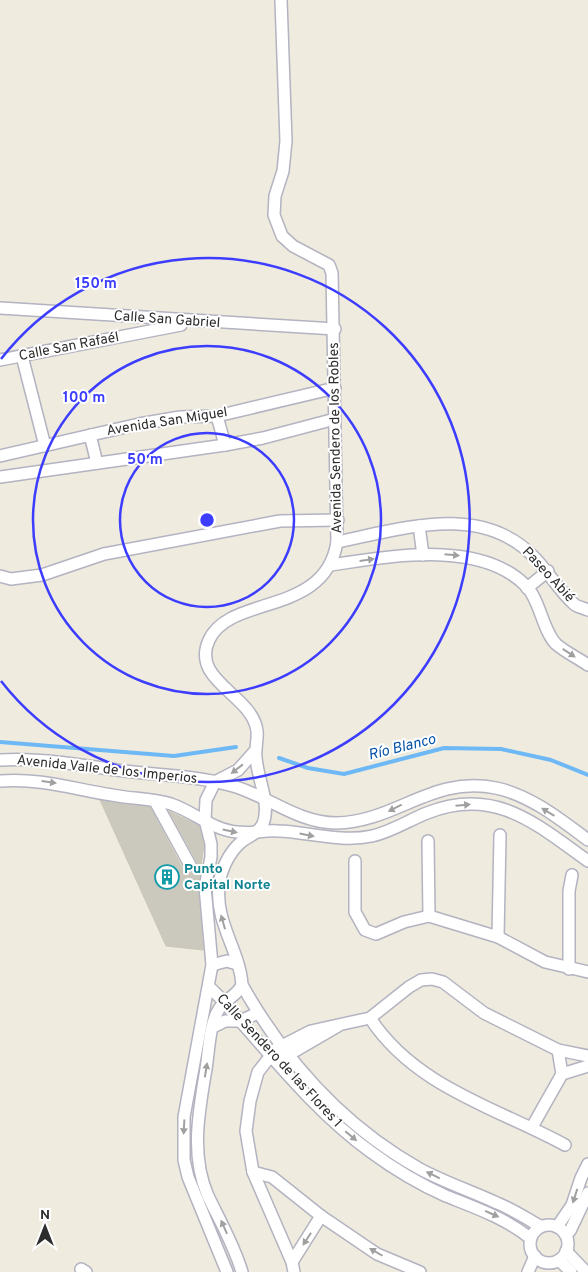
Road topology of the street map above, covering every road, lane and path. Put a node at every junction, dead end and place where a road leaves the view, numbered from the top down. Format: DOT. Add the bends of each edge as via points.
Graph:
graph roads {
  1 [pos="280,0"];
  2 [pos="0,308"];
  3 [pos="198,322"];
  4 [pos="334,329"];
  5 [pos="22,356"];
  6 [pos="0,360"];
  7 [pos="334,388"];
  8 [pos="217,416"];
  9 [pos="335,419"];
  10 [pos="90,435"];
  11 [pos="45,446"];
  12 [pos="224,446"];
  13 [pos="0,456"];
  14 [pos="97,463"];
  15 [pos="0,477"];
  16 [pos="338,520"];
  17 [pos="419,526"];
  18 [pos="338,542"];
  19 [pos="423,554"];
  20 [pos="330,565"];
  21 [pos="548,571"];
  22 [pos="0,576"];
  23 [pos="527,588"];
  24 [pos="588,610"];
  25 [pos="588,665"];
  26 [pos="255,751"];
  27 [pos="0,760"];
  28 [pos="0,781"];
  29 [pos="215,782"];
  30 [pos="265,799"];
  31 [pos="155,801"];
  32 [pos="205,820"];
  33 [pos="258,831"];
  34 [pos="500,835"];
  35 [pos="588,840"];
  36 [pos="428,841"];
  37 [pos="355,861"];
  38 [pos="588,861"];
  39 [pos="190,866"];
  40 [pos="572,875"];
  41 [pos="429,916"];
  42 [pos="498,937"];
  43 [pos="237,964"];
  44 [pos="212,965"];
  45 [pos="569,968"];
  46 [pos="588,972"];
  47 [pos="242,985"];
  48 [pos="209,987"];
  49 [pos="226,1002"];
  50 [pos="258,1013"];
  51 [pos="370,1018"];
  52 [pos="240,1021"];
  53 [pos="213,1027"];
  54 [pos="286,1050"];
  55 [pos="558,1050"];
  56 [pos="588,1056"];
  57 [pos="275,1058"];
  58 [pos="588,1066"];
  59 [pos="562,1074"];
  60 [pos="532,1127"];
  61 [pos="565,1145"];
  62 [pos="588,1164"];
  63 [pos="253,1172"];
  64 [pos="588,1194"];
  65 [pos="321,1216"];
  66 [pos="540,1226"];
  67 [pos="561,1230"];
  68 [pos="530,1238"];
  69 [pos="562,1256"];
  70 [pos="541,1264"];
  71 [pos="293,1267"];
  72 [pos="228,1272"];
  73 [pos="242,1272"];
  74 [pos="420,1272"];
  75 [pos="528,1272"];
  76 [pos="571,1272"];
  77 [pos="586,1272"];
  1 -- 4 [label="street, Avenida Sendero de los Robles" via="286,141 274,215 282,236 293,246 328,265 332,273"];
  2 -- 3 [label="street, Calle San Gabriel"];
  3 -- 4 [label="street, Calle San Gabriel"];
  3 -- 5 [label="street, Calle San Rafaél"];
  4 -- 7 [label="street, Avenida Sendero de los Robles"];
  5 -- 6 [label="street, Calle San Rafaél"];
  5 -- 11 [label="street"];
  7 -- 8 [label="street, Avenida San Miguel"];
  7 -- 9 [label="street, Avenida Sendero de los Robles"];
  8 -- 10 [label="street, Avenida San Miguel" via="180,418"];
  8 -- 12 [label="street"];
  9 -- 12 [label="street"];
  9 -- 16 [label="street, Avenida Sendero de los Robles"];
  10 -- 11 [label="street, Avenida San Miguel"];
  10 -- 14 [label="street"];
  11 -- 13 [label="street, Avenida San Miguel"];
  12 -- 14 [label="street"];
  14 -- 15 [label="street"];
  16 -- 18 [label="street, Avenida Sendero de los Robles"];
  16 -- 22 [label="street" via="280,521 104,554 42,575 11,579"];
  17 -- 18 [label="street, Paseo Abié"];
  17 -- 19 [label="street"];
  17 -- 21 [label="street, Paseo Abié" via="460,522 487,528 529,551"];
  18 -- 20 [label="street, Avenida Sendero de los Robles"];
  20 -- 19 [label="street, Paseo Abié, one-way"];
  19 -- 23 [label="street, Paseo Abié, one-way" via="455,555 482,561 507,573"];
  20 -- 26 [label="street, Avenida Sendero de los Robles" via="310,586 227,621 210,638 206,655 208,667 213,676 249,710 257,732"];
  21 -- 23 [label="street"];
  21 -- 24 [label="street, Paseo Abié" via="575,605"];
  23 -- 25 [label="street, Paseo Abié, one-way" via="555,644"];
  26 -- 29 [label="street, one-way" via="238,770"];
  26 -- 30 [label="street, Avenida Sendero de los Robles"];
  27 -- 29 [label="street, Avenida Valle de los Imperios" via="44,761"];
  28 -- 31 [label="street, Avenida Valle de los Imperios, one-way" via="39,781"];
  29 -- 30 [label="street"];
  29 -- 32 [label="street" via="206,800"];
  30 -- 33 [label="street, Avenida Sendero de los Robles" via="265,815"];
  35 -- 30 [label="street, one-way" via="525,798 496,788 466,786 438,789 361,821 334,823 289,812"];
  31 -- 32 [label="street, Avenida Valle de los Imperios" via="181,808"];
  31 -- 39 [label="street"];
  32 -- 33 [label="street, one-way" via="236,832"];
  32 -- 44 [label="street" via="211,844 205,887"];
  33 -- 38 [label="street, one-way" via="356,838 374,836 446,806 481,804 519,813"];
  43 -- 33 [label="street, one-way" via="220,914 219,885 232,854 240,843"];
  34 -- 42 [label="street"];
  36 -- 41 [label="street"];
  37 -- 41 [label="street" via="355,912 364,930 376,934"];
  40 -- 45 [label="street"];
  41 -- 42 [label="street"];
  42 -- 45 [label="street" via="545,962"];
  43 -- 44 [label="street" via="227,961"];
  43 -- 47 [label="street"];
  44 -- 48 [label="street"];
  45 -- 46 [label="street"];
  47 -- 49 [label="street"];
  47 -- 50 [label="street, Calle Sendero de las Flores 1"];
  48 -- 49 [label="street, Calle Sendero de las Flores 1"];
  48 -- 72 [label="street, one-way" via="184,1117 184,1160 196,1200"];
  49 -- 52 [label="street, Calle Sendero de las Flores 1"];
  49 -- 53 [label="street" via="218,1009"];
  50 -- 52 [label="street"];
  50 -- 54 [label="street, Calle Sendero de las Flores 1"];
  51 -- 54 [label="street" via="342,1024 316,1040"];
  51 -- 55 [label="street" via="409,987 421,980 432,979 443,982 484,1013"];
  51 -- 60 [label="street" via="383,1037 411,1064 455,1093"];
  52 -- 53 [label="street" via="225,1021"];
  52 -- 57 [label="street, Calle Sendero de las Flores 1"];
  73 -- 53 [label="street, one-way" via="208,1196 198,1158 198,1122"];
  54 -- 57 [label="street"];
  66 -- 54 [label="street, Calle Sendero de las Flores 1, one-way" via="499,1203 430,1174 367,1136 309,1081"];
  55 -- 56 [label="street"];
  55 -- 59 [label="street"];
  57 -- 63 [label="street" via="258,1072 250,1101 246,1131"];
  57 -- 68 [label="street, Calle Sendero de las Flores 1, one-way" via="333,1121 369,1151 405,1175 514,1225"];
  58 -- 59 [label="street"];
  59 -- 60 [label="street"];
  60 -- 61 [label="street"];
  62 -- 67 [label="street, one-way"];
  63 -- 65 [label="street" via="272,1177"];
  63 -- 71 [label="street"];
  64 -- 67 [label="street" via="570,1231"];
  65 -- 71 [label="street, one-way"];
  74 -- 65 [label="street, one-way" via="377,1254"];
  66 -- 67 [label="street" via="550,1225"];
  66 -- 68 [label="street"];
  67 -- 69 [label="street" via="568,1242"];
  68 -- 70 [label="street" via="530,1248"];
  69 -- 70 [label="street"];
  69 -- 76 [label="street"];
  69 -- 77 [label="street"];
  70 -- 75 [label="street"];
}
